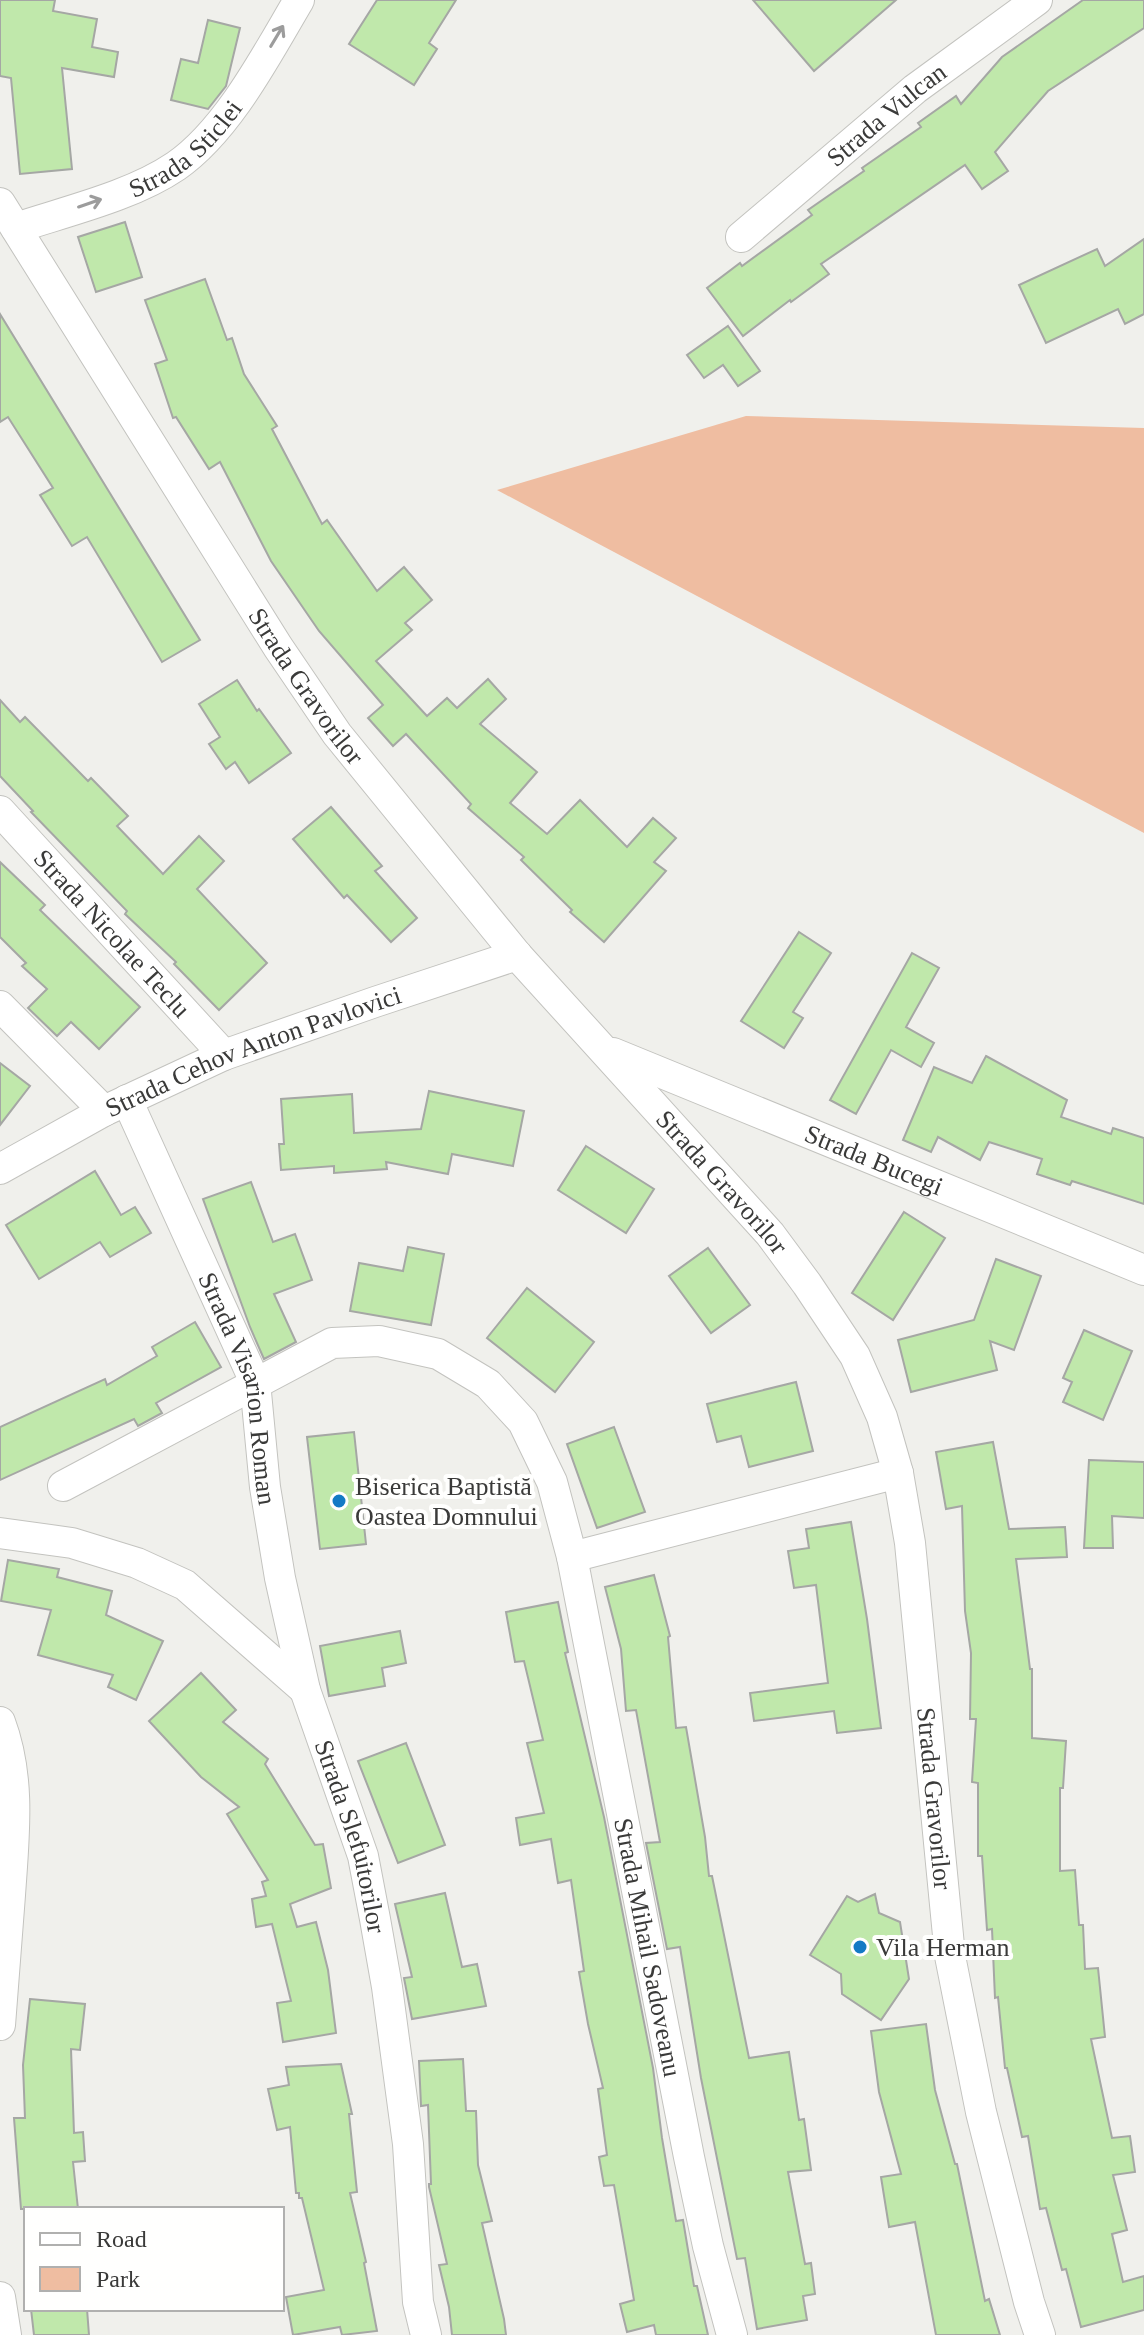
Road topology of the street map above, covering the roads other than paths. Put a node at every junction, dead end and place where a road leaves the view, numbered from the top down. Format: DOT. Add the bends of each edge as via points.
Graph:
graph roads {
  1 [pos="299,0"];
  2 [pos="1037,0"];
  3 [pos="8,216"];
  4 [pos="741,237"];
  5 [pos="0,811"];
  6 [pos="517,955"];
  7 [pos="0,1006"];
  8 [pos="604,1049"];
  9 [pos="224,1055"];
  10 [pos="115,1106"];
  11 [pos="0,1169"];
  12 [pos="1144,1270"];
  13 [pos="255,1382"];
  14 [pos="898,1473"];
  15 [pos="63,1486"];
  16 [pos="0,1533"];
  17 [pos="572,1557"];
  18 [pos="305,1690"];
  19 [pos="0,1722"];
  20 [pos="0,2025"];
  21 [pos="0,2297"];
  22 [pos="6,2335"];
  23 [pos="426,2335"];
  24 [pos="732,2335"];
  25 [pos="1040,2335"];
  3 -- 1 [label="street, Strada Sticlei, one-way" via="141,186 177,165 243,93"];
  2 -- 4 [label="street, Strada Vulcan" via="915,89"];
  3 -- 6 [label="street, Strada Gravorilor" via="337,734"];
  5 -- 9 [label="street, Strada Nicolae Teclu"];
  6 -- 8 [label="street, Strada Gravorilor"];
  6 -- 9 [label="street, Strada Cehov Anton Pavlovici"];
  7 -- 10 [label="street"];
  8 -- 12 [label="street, Strada Bucegi"];
  8 -- 14 [label="street, Strada Gravorilor" via="770,1234 807,1284 855,1356 882,1417"];
  9 -- 10 [label="street, Strada Cehov Anton Pavlovici"];
  10 -- 11 [label="street, Strada Cehov Anton Pavlovici"];
  10 -- 13 [label="street, Strada Visarion Roman"];
  13 -- 15 [label="street, Strada Mihail Sadoveanu"];
  13 -- 17 [label="street, Strada Mihail Sadoveanu" via="332,1343 379,1341 438,1354 488,1384 523,1422 552,1482"];
  13 -- 18 [label="street, Strada Visarion Roman" via="265,1487"];
  14 -- 17 [label="street"];
  14 -- 25 [label="street, Strada Gravorilor" via="910,1543 950,1956 981,2112"];
  16 -- 18 [label="street, Strada Slefuitorilor" via="72,1543 185,1585"];
  17 -- 24 [label="street, Strada Mihail Sadoveanu" via="692,2172"];
  18 -- 23 [label="street, Strada Slefuitorilor" via="366,1869 406,2129 418,2302"];
  19 -- 20 [label="street" via="15,1797"];
  21 -- 22 [label="street"];
}
